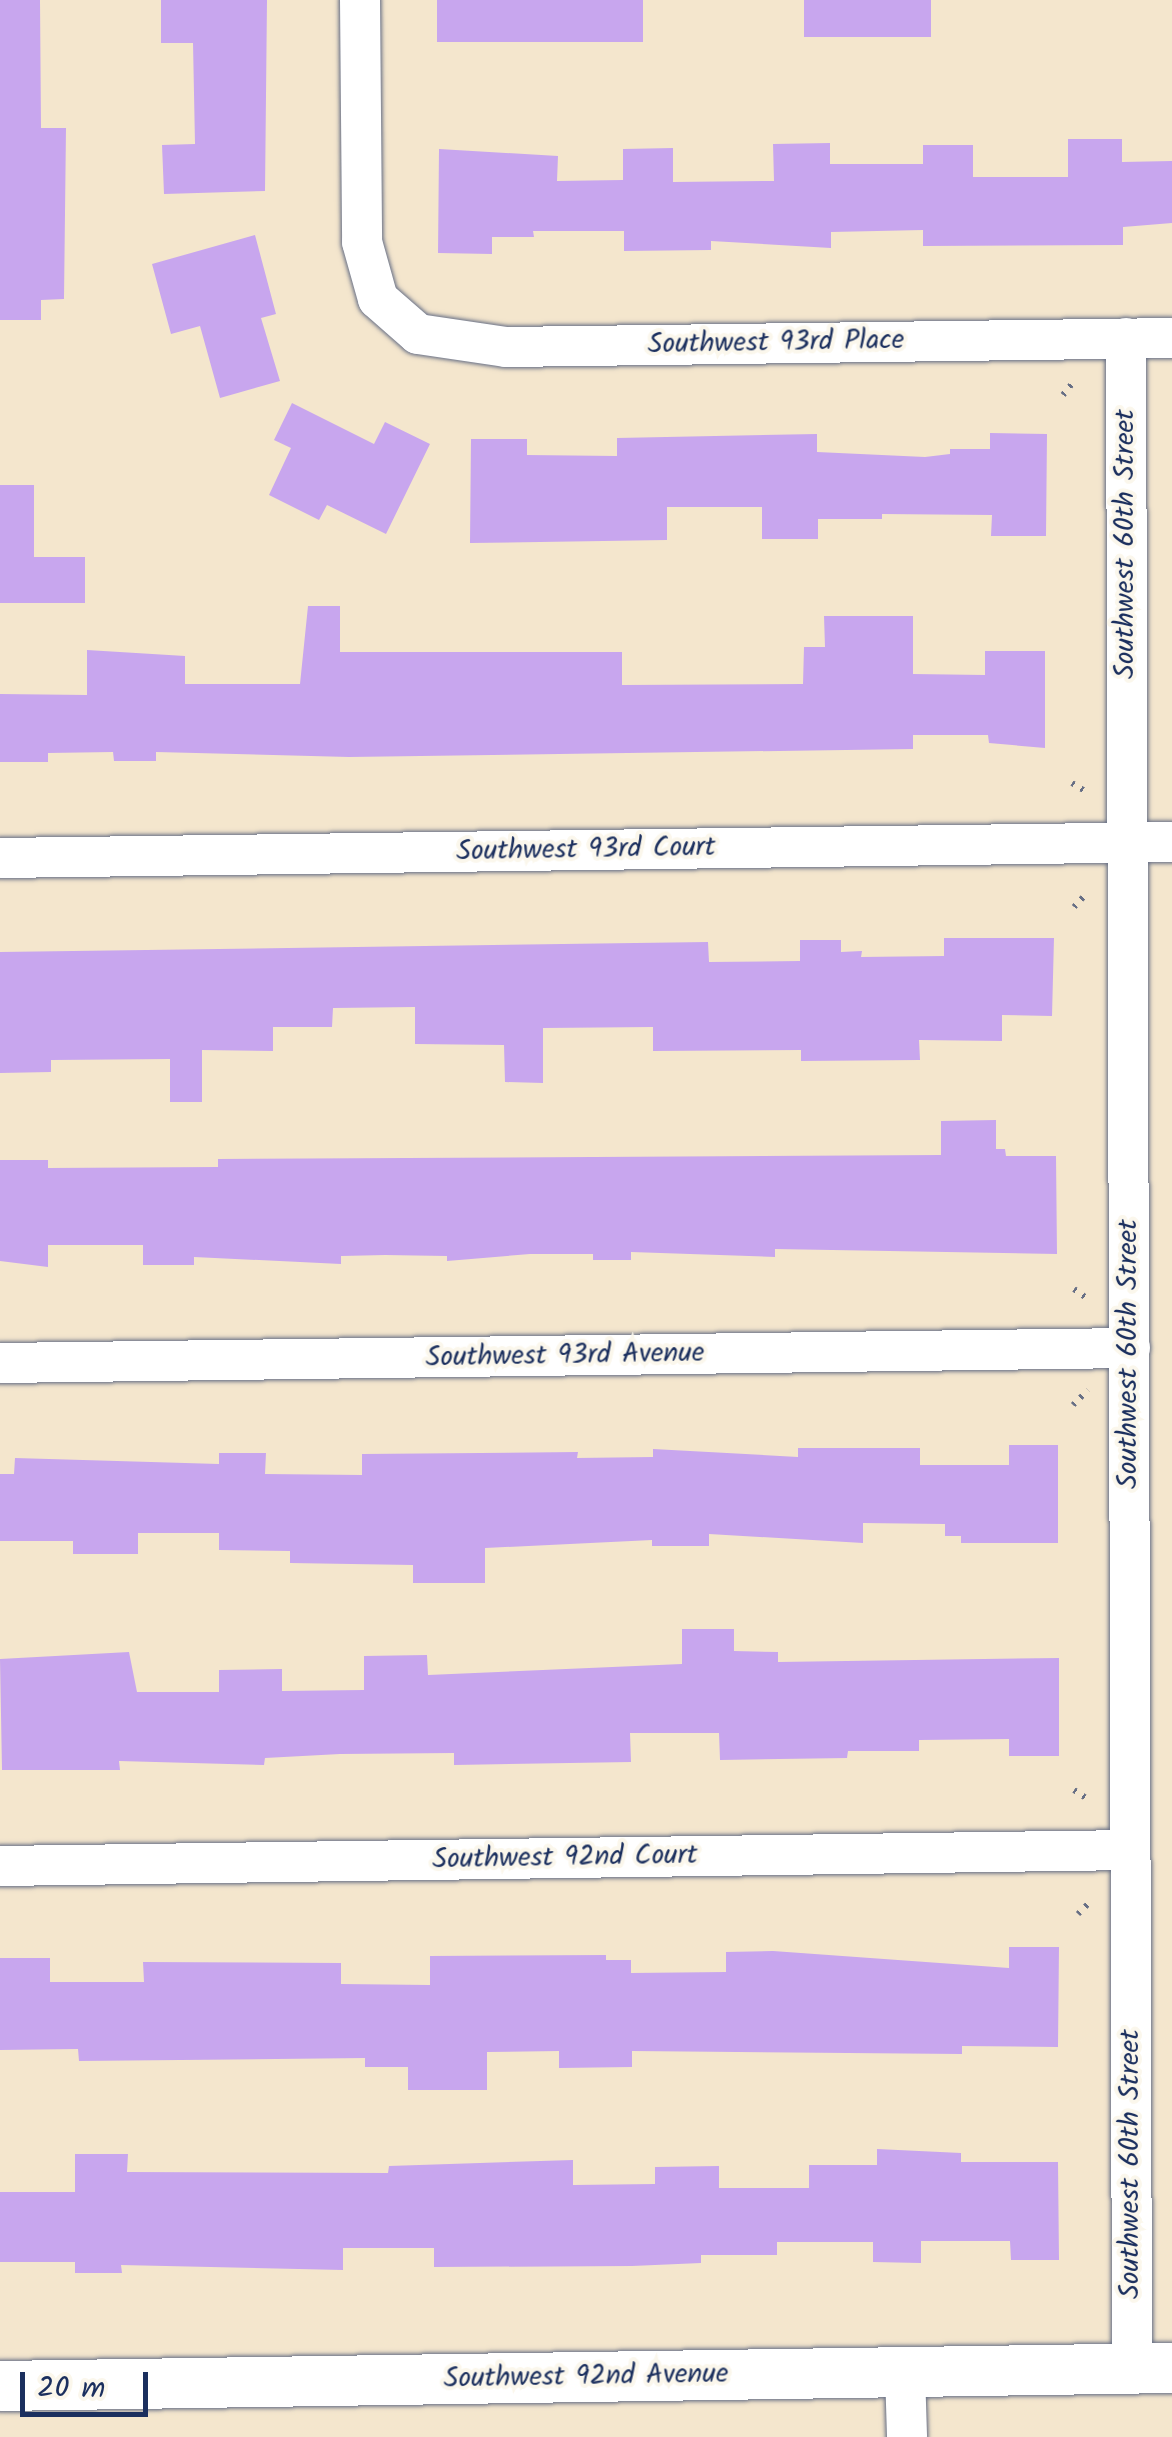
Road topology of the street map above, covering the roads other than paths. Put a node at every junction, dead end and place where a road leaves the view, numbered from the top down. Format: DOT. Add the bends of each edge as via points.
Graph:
graph roads {
  1 [pos="360,0"];
  2 [pos="1126,338"];
  3 [pos="1172,338"];
  4 [pos="1127,842"];
  5 [pos="1172,842"];
  6 [pos="0,858"];
  7 [pos="1130,1348"];
  8 [pos="0,1363"];
  9 [pos="1130,1850"];
  10 [pos="0,1866"];
  11 [pos="1152,2368"];
  12 [pos="905,2372"];
  13 [pos="0,2386"];
  14 [pos="906,2437"];
  1 -- 2 [label="street, Southwest 93rd Place" via="362,242 388,314 418,334 480,346"];
  2 -- 3 [label="street, Southwest 93rd Place"];
  2 -- 4 [label="street, Southwest 60th Street"];
  4 -- 5 [label="street, Southwest 93rd Court"];
  4 -- 6 [label="street, Southwest 93rd Court"];
  4 -- 7 [label="street, Southwest 60th Street"];
  7 -- 8 [label="street, Southwest 93rd Avenue"];
  7 -- 9 [label="street, Southwest 60th Street"];
  9 -- 10 [label="street, Southwest 92nd Court"];
  9 -- 11 [label="street, Southwest 60th Street"];
  11 -- 12 [label="street, Southwest 92nd Avenue"];
  12 -- 13 [label="street, Southwest 92nd Avenue"];
  12 -- 14 [label="street"];
}
